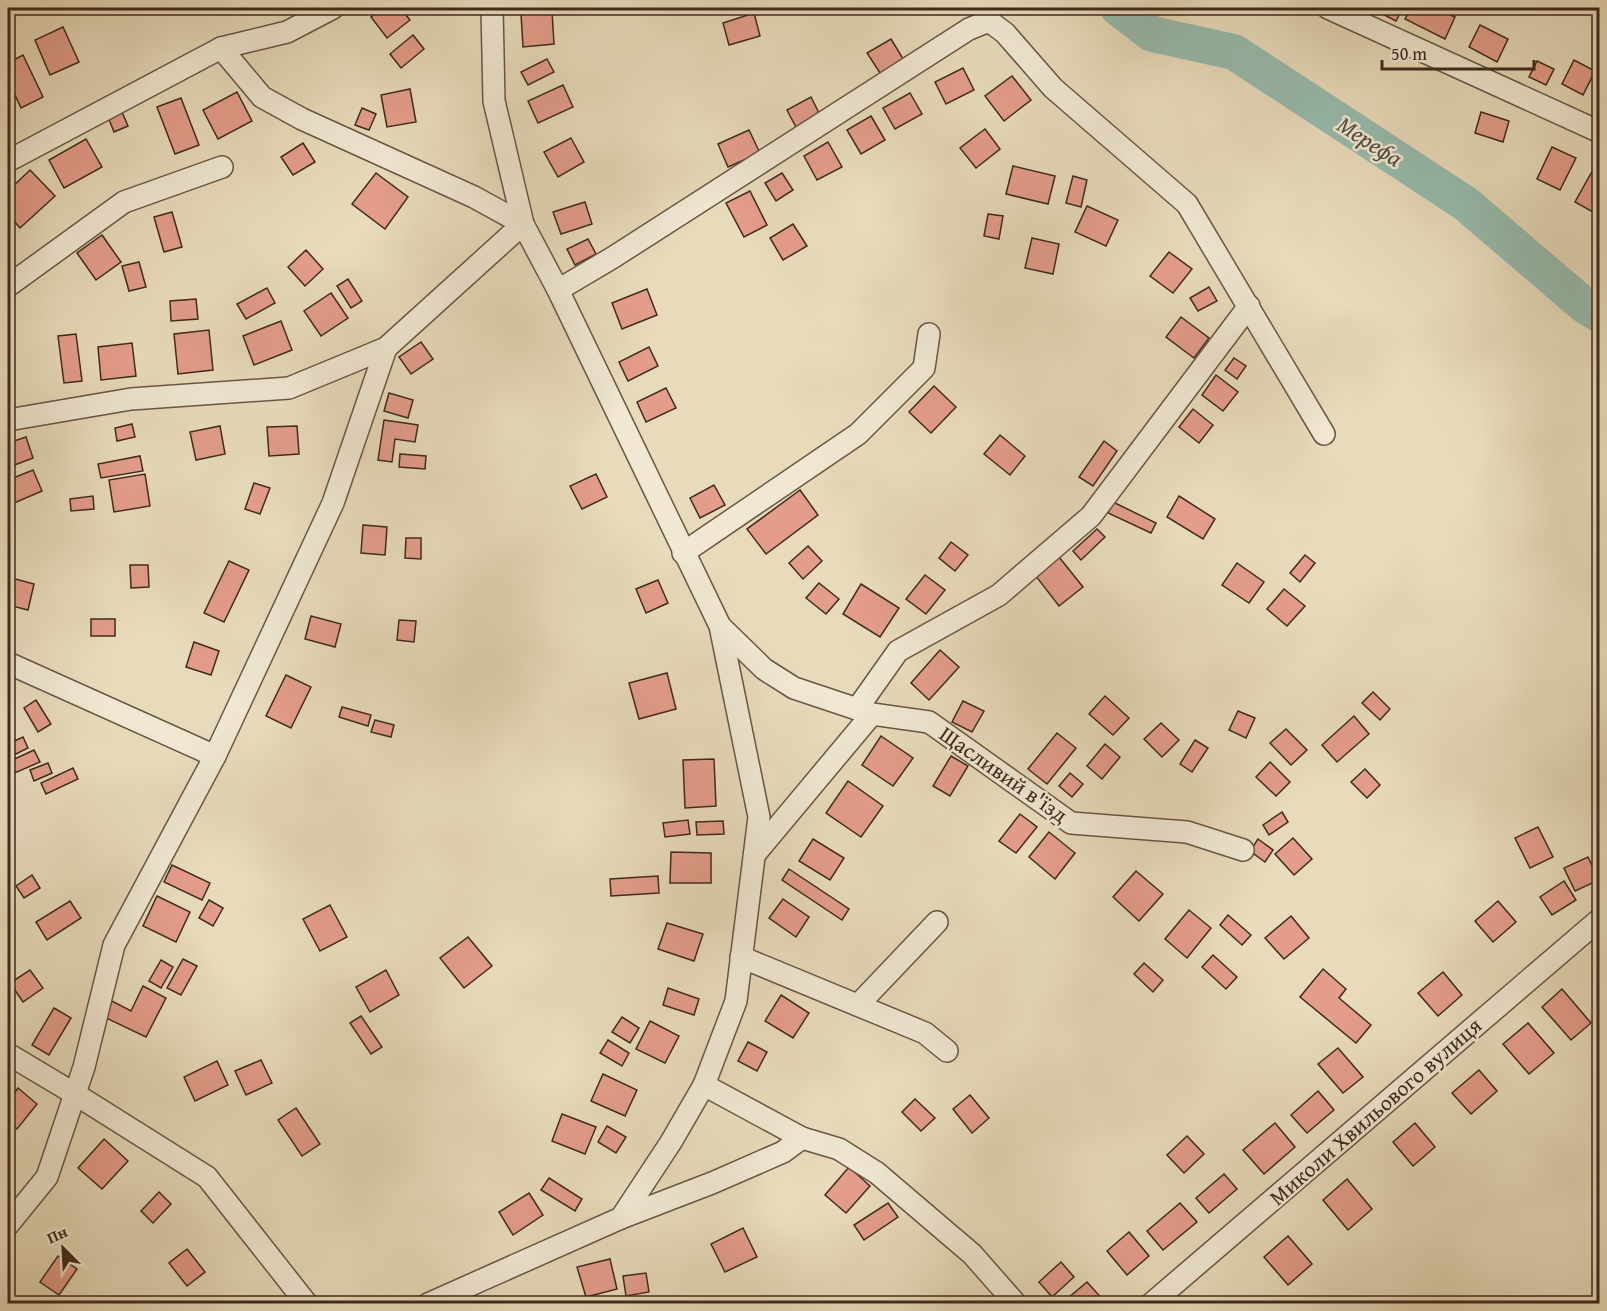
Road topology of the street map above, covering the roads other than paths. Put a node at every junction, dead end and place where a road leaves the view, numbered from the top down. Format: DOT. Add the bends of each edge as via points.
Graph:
graph roads {
  1 [pos="333,8"];
  2 [pos="492,8"];
  3 [pos="1328,8"];
  4 [pos="221,48"];
  5 [pos="1599,132"];
  6 [pos="8,161"];
  7 [pos="222,167"];
  8 [pos="523,224"];
  9 [pos="8,286"];
  10 [pos="558,290"];
  11 [pos="1249,306"];
  12 [pos="928,334"];
  13 [pos="386,348"];
  14 [pos="8,420"];
  15 [pos="1324,434"];
  16 [pos="683,553"];
  17 [pos="720,626"];
  18 [pos="8,663"];
  19 [pos="865,712"];
  20 [pos="215,756"];
  21 [pos="1243,850"];
  22 [pos="754,854"];
  23 [pos="1599,919"];
  24 [pos="937,922"];
  25 [pos="741,957"];
  26 [pos="858,1005"];
  27 [pos="947,1051"];
  28 [pos="8,1054"];
  29 [pos="704,1085"];
  30 [pos="75,1094"];
  31 [pos="802,1137"];
  32 [pos="621,1218"];
  33 [pos="8,1225"];
  34 [pos="307,1304"];
  35 [pos="428,1304"];
  36 [pos="1016,1304"];
  37 [pos="1151,1304"];
  1 -- 4 [label="street" via="287,32"];
  2 -- 8 [label="street" via="494,101"];
  3 -- 5 [label="street"];
  4 -- 6 [label="street"];
  4 -- 8 [label="street" via="262,97 302,120 474,197"];
  7 -- 9 [label="street" via="124,202"];
  8 -- 10 [label="street"];
  8 -- 13 [label="street"];
  10 -- 11 [label="street" via="969,29 989,21 1005,33 1053,88 1187,204"];
  10 -- 16 [label="street"];
  11 -- 15 [label="street"];
  11 -- 19 [label="street" via="1092,516 999,596 898,651"];
  12 -- 16 [label="street" via="924,368 858,434"];
  13 -- 14 [label="street" via="289,388 131,399"];
  13 -- 20 [label="street" via="333,503"];
  16 -- 17 [label="street"];
  17 -- 19 [label="street, Щасливий в'їзд" via="764,669 794,688"];
  17 -- 22 [label="street" via="759,817"];
  18 -- 20 [label="street"];
  19 -- 21 [label="street, Щасливий в'їзд" via="929,722 1071,823 1187,832"];
  19 -- 22 [label="street"];
  20 -- 30 [label="street" via="114,945"];
  22 -- 25 [label="street"];
  23 -- 37 [label="street, Миколи Хвильового вулиця"];
  24 -- 26 [label="street"];
  25 -- 26 [label="street"];
  25 -- 29 [label="street" via="736,1001"];
  26 -- 27 [label="street" via="925,1033"];
  28 -- 30 [label="street"];
  29 -- 31 [label="street"];
  29 -- 32 [label="street"];
  30 -- 33 [label="street" via="47,1177"];
  30 -- 34 [label="street" via="207,1177"];
  31 -- 32 [label="street" via="773,1157"];
  31 -- 36 [label="street" via="839,1149 877,1173 972,1254"];
  32 -- 35 [label="street"];
}
